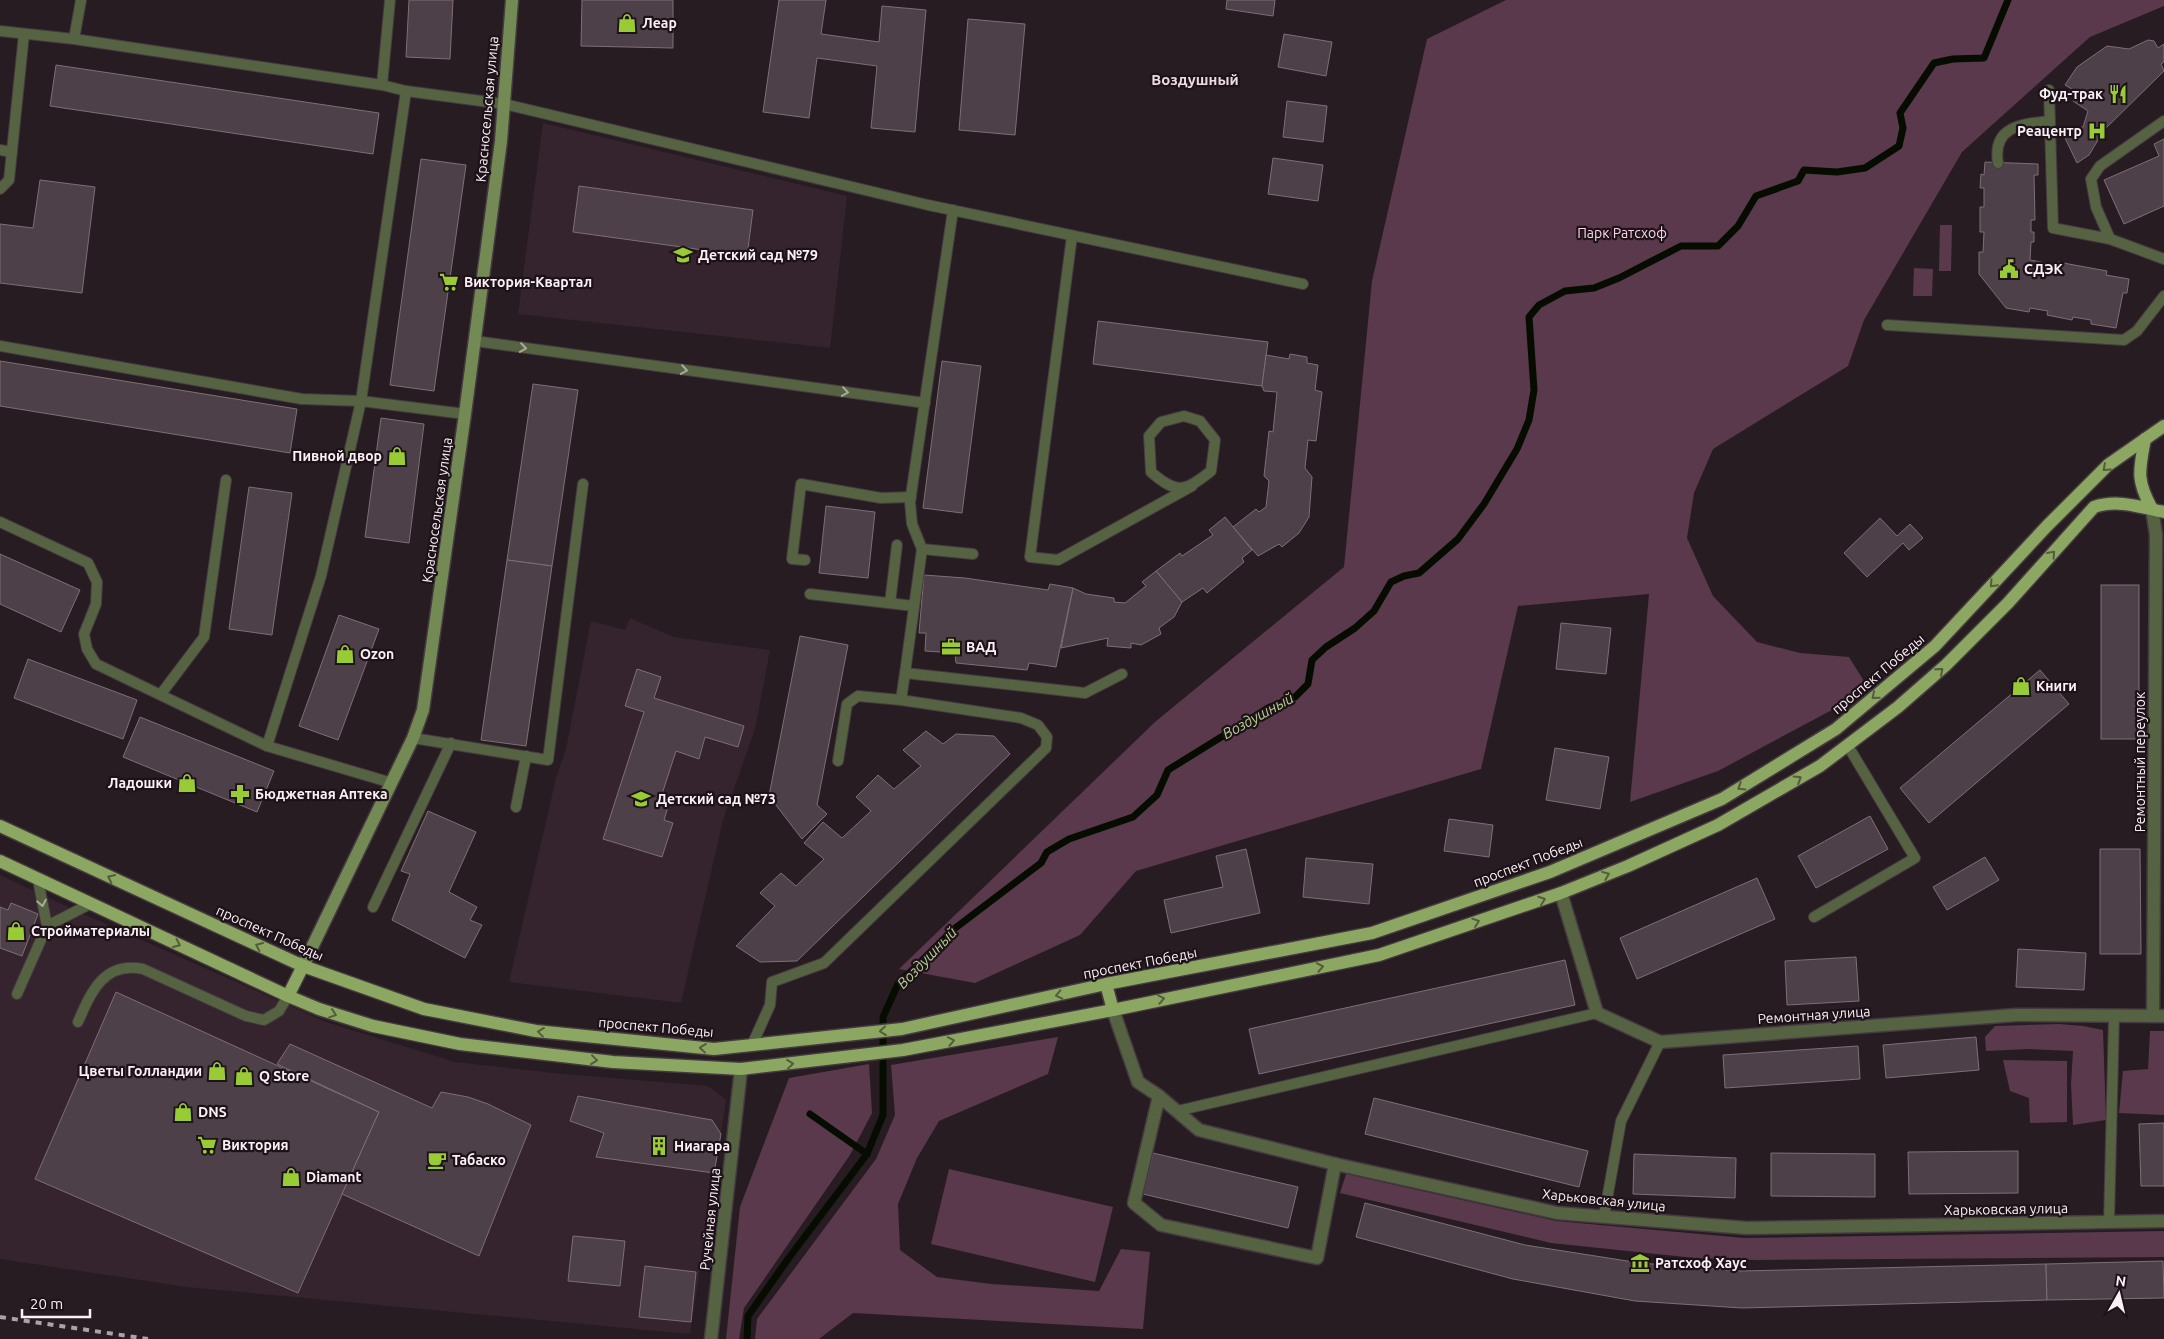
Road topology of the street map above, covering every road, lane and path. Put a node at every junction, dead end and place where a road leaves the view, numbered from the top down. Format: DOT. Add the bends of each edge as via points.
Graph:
graph roads {
  1 [pos="80,0"];
  2 [pos="390,0"];
  3 [pos="512,0"];
  4 [pos="0,31"];
  5 [pos="24,34"];
  6 [pos="74,39"];
  7 [pos="382,85"];
  8 [pos="2049,90"];
  9 [pos="406,91"];
  10 [pos="504,104"];
  11 [pos="2050,121"];
  12 [pos="2164,121"];
  13 [pos="0,150"];
  14 [pos="12,152"];
  15 [pos="1998,163"];
  16 [pos="0,189"];
  17 [pos="953,210"];
  18 [pos="1072,236"];
  19 [pos="2110,239"];
  20 [pos="2164,259"];
  21 [pos="1303,284"];
  22 [pos="2164,296"];
  23 [pos="1886,325"];
  24 [pos="475,341"];
  25 [pos="0,346"];
  26 [pos="361,400"];
  27 [pos="925,403"];
  28 [pos="466,414"];
  29 [pos="2164,426"];
  30 [pos="2145,439"];
  31 [pos="226,480"];
  32 [pos="583,484"];
  33 [pos="1192,486"];
  34 [pos="911,497"];
  35 [pos="2158,511"];
  36 [pos="0,522"];
  37 [pos="897,545"];
  38 [pos="922,549"];
  39 [pos="974,554"];
  40 [pos="805,560"];
  41 [pos="810,594"];
  42 [pos="890,603"];
  43 [pos="914,606"];
  44 [pos="905,673"];
  45 [pos="1122,674"];
  46 [pos="161,694"];
  47 [pos="901,700"];
  48 [pos="413,738"];
  49 [pos="451,743"];
  50 [pos="267,746"];
  51 [pos="1848,746"];
  52 [pos="526,756"];
  53 [pos="838,761"];
  54 [pos="392,783"];
  55 [pos="516,807"];
  56 [pos="0,826"];
  57 [pos="0,860"];
  58 [pos="38,880"];
  59 [pos="1560,893"];
  60 [pos="90,904"];
  61 [pos="373,907"];
  62 [pos="1814,917"];
  63 [pos="47,926"];
  64 [pos="303,966"];
  65 [pos="1106,984"];
  66 [pos="17,994"];
  67 [pos="288,996"];
  68 [pos="1113,1010"];
  69 [pos="1597,1012"];
  70 [pos="2114,1016"];
  71 [pos="2158,1016"];
  72 [pos="78,1022"];
  73 [pos="1660,1042"];
  74 [pos="752,1045"];
  75 [pos="741,1069"];
  76 [pos="1159,1096"];
  77 [pos="1177,1111"];
  78 [pos="1335,1164"];
  79 [pos="1604,1216"];
  80 [pos="2164,1221"];
  81 [pos="2109,1222"];
  82 [pos="711,1339"];
  1 -- 6 [label="lane"];
  2 -- 7 [label="lane"];
  3 -- 10 [label="main road, Красносельская улица"];
  4 -- 5 [label="lane"];
  5 -- 6 [label="lane"];
  5 -- 14 [label="lane"];
  6 -- 7 [label="lane"];
  7 -- 9 [label="lane"];
  8 -- 11 [label="lane"];
  9 -- 10 [label="lane"];
  9 -- 26 [label="lane"];
  10 -- 17 [label="lane"];
  10 -- 24 [label="main road, Красносельская улица"];
  11 -- 15 [label="lane" via="2012,127 2001,139 1996,155"];
  11 -- 19 [label="lane" via="2053,228"];
  12 -- 19 [label="lane" via="2100,166 2091,179 2096,207"];
  13 -- 14 [label="lane"];
  14 -- 16 [label="lane" via="9,180"];
  17 -- 18 [label="lane"];
  17 -- 27 [label="lane"];
  18 -- 21 [label="lane"];
  18 -- 33 [label="lane" via="1030,557 1058,560"];
  19 -- 20 [label="lane"];
  22 -- 23 [label="lane" via="2138,331 2124,340"];
  24 -- 27 [label="lane, one-way"];
  24 -- 28 [label="main road, Красносельская улица"];
  25 -- 26 [label="lane" via="302,399"];
  26 -- 28 [label="lane"];
  26 -- 50 [label="lane" via="321,576"];
  27 -- 34 [label="lane"];
  28 -- 48 [label="main road, Красносельская улица" via="423,710"];
  29 -- 30 [label="main road, проспект Победы"];
  30 -- 35 [label="main road" via="2139,468 2142,490"];
  30 -- 65 [label="main road, проспект Победы, one-way" via="2108,465 1927,652 1836,729 1722,799 1550,872 1372,933"];
  31 -- 46 [label="lane" via="204,637"];
  32 -- 52 [label="lane" via="548,760"];
  33 -- 33 [label="lane" via="1211,471 1215,440 1200,421 1184,416 1161,422 1149,436 1151,472 1164,484 1179,488"];
  34 -- 38 [label="lane" via="912,524"];
  34 -- 40 [label="lane" via="881,498 801,484 792,559"];
  51 -- 35 [label="main road, one-way" via="1946,665 2008,603 2094,506 2124,503"];
  35 -- 71 [label="street, Ремонтный переулок"];
  36 -- 46 [label="lane" via="88,563 97,582 96,604 84,634 86,649 96,664"];
  37 -- 42 [label="lane"];
  38 -- 39 [label="lane"];
  38 -- 43 [label="lane"];
  41 -- 42 [label="lane"];
  42 -- 43 [label="lane"];
  43 -- 44 [label="lane"];
  44 -- 45 [label="lane" via="1085,693"];
  44 -- 47 [label="lane"];
  46 -- 50 [label="lane"];
  47 -- 53 [label="lane" via="858,696 847,704"];
  47 -- 74 [label="lane" via="1021,718 1038,725 1047,737 1046,748 824,962 772,982 770,1005"];
  48 -- 49 [label="lane"];
  48 -- 54 [label="main road, Красносельская улица"];
  49 -- 52 [label="lane"];
  49 -- 61 [label="lane"];
  50 -- 54 [label="lane"];
  59 -- 51 [label="main road, one-way" via="1718,826"];
  51 -- 62 [label="lane" via="1915,858"];
  52 -- 55 [label="lane"];
  54 -- 64 [label="main road, Красносельская улица"];
  64 -- 56 [label="main road, проспект Победы, one-way"];
  57 -- 58 [label="main road"];
  58 -- 60 [label="main road"];
  58 -- 63 [label="lane, one-way"];
  68 -- 59 [label="main road, one-way" via="1379,955"];
  59 -- 69 [label="street"];
  60 -- 63 [label="lane"];
  60 -- 67 [label="main road, one-way"];
  63 -- 66 [label="lane"];
  64 -- 67 [label="main road, Красносельская улица"];
  74 -- 64 [label="main road, проспект Победы, one-way" via="714,1049 536,1031 424,1010"];
  65 -- 68 [label="main road, Харьковская улица"];
  65 -- 74 [label="main road, проспект Победы, one-way" via="902,1029"];
  67 -- 72 [label="lane" via="279,1011 264,1020 246,1016 130,966 116,969 93,989"];
  67 -- 75 [label="main road, one-way" via="373,1026 460,1044 613,1062"];
  75 -- 68 [label="main road, one-way" via="903,1050"];
  68 -- 76 [label="street, Харьковская улица" via="1138,1082"];
  69 -- 73 [label="street, Ремонтная улица"];
  69 -- 77 [label="lane"];
  70 -- 71 [label="street, Ремонтная улица"];
  70 -- 73 [label="street, Ремонтная улица" via="2016,1015"];
  70 -- 81 [label="lane"];
  73 -- 79 [label="lane" via="1621,1121"];
  74 -- 75 [label="main road, Ручейная улица"];
  75 -- 82 [label="street, Ручейная улица"];
  76 -- 77 [label="street, Харьковская улица"];
  76 -- 78 [label="street" via="1134,1203 1161,1224 1317,1258"];
  77 -- 78 [label="street, Харьковская улица" via="1199,1130"];
  78 -- 79 [label="street, Харьковская улица" via="1557,1212"];
  79 -- 81 [label="street, Харьковская улица" via="1747,1228"];
  80 -- 81 [label="street, Харьковская улица"];
}
